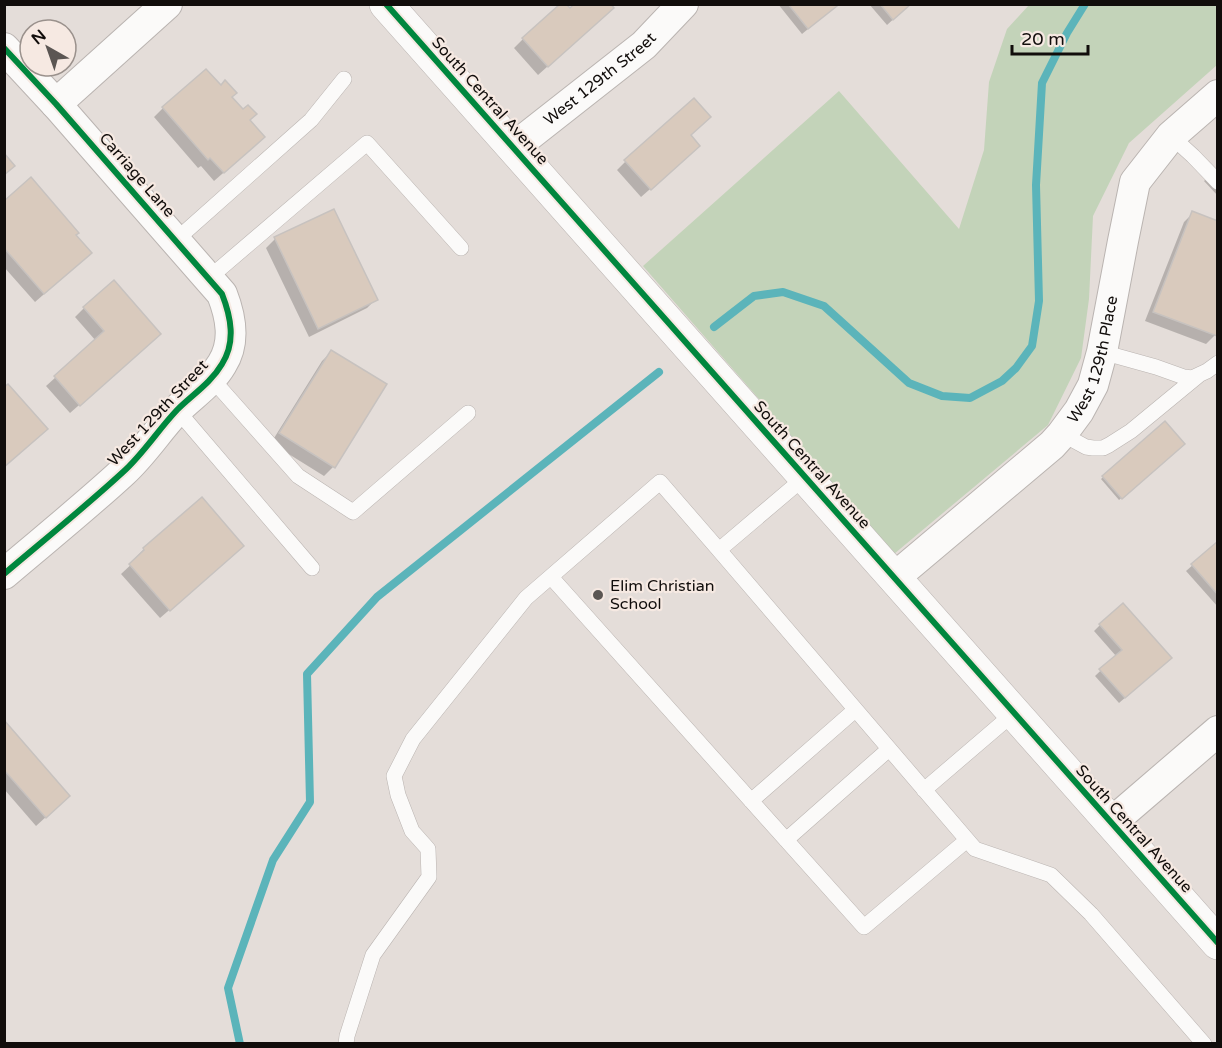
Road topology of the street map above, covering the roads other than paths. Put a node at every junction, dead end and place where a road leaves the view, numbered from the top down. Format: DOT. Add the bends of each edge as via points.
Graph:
graph roads {
  1 [pos="167,4"];
  2 [pos="386,4"];
  3 [pos="683,4"];
  4 [pos="4,48"];
  5 [pos="344,79"];
  6 [pos="1218,95"];
  7 [pos="56,104"];
  8 [pos="1171,136"];
  9 [pos="513,148"];
  10 [pos="1218,182"];
  11 [pos="176,240"];
  12 [pos="461,248"];
  13 [pos="209,278"];
  14 [pos="231,330"];
  15 [pos="1102,352"];
  16 [pos="1218,363"];
  17 [pos="1199,375"];
  18 [pos="212,379"];
  19 [pos="177,410"];
  20 [pos="468,413"];
  21 [pos="1062,434"];
  22 [pos="805,477"];
  23 [pos="718,550"];
  24 [pos="8,563"];
  25 [pos="312,568"];
  26 [pos="551,577"];
  27 [pos="894,578"];
  28 [pos="855,710"];
  29 [pos="1014,713"];
  30 [pos="1218,730"];
  31 [pos="889,750"];
  32 [pos="924,790"];
  33 [pos="751,801"];
  34 [pos="1111,823"];
  35 [pos="786,840"];
  36 [pos="967,840"];
  37 [pos="1218,943"];
  38 [pos="346,1044"];
  39 [pos="1204,1044"];
  1 -- 7 [label="street"];
  2 -- 9 [label="street, South Central Avenue"];
  3 -- 9 [label="street, West 129th Street" via="644,45"];
  4 -- 7 [label="street, Carriage Lane"];
  5 -- 11 [label="lane" via="311,120"];
  6 -- 8 [label="street, West 129th Place"];
  7 -- 11 [label="street, Carriage Lane"];
  8 -- 10 [label="lane"];
  8 -- 15 [label="street, West 129th Place" via="1135,182"];
  9 -- 22 [label="street, South Central Avenue"];
  11 -- 13 [label="street, Carriage Lane"];
  12 -- 13 [label="lane" via="367,143"];
  13 -- 14 [label="street, Carriage Lane" via="222,294"];
  14 -- 18 [label="street, West 129th Street" via="230,346"];
  15 -- 17 [label="lane" via="1192,378"];
  15 -- 21 [label="street, West 129th Place" via="1093,385"];
  16 -- 17 [label="lane"];
  17 -- 21 [label="lane" via="1131,431 1103,448 1086,447"];
  18 -- 19 [label="street, West 129th Street"];
  18 -- 20 [label="lane" via="298,476 353,512"];
  19 -- 24 [label="street, West 129th Street" via="125,470"];
  19 -- 25 [label="lane"];
  21 -- 27 [label="street, West 129th Place"];
  22 -- 23 [label="lane"];
  22 -- 27 [label="street, South Central Avenue"];
  23 -- 26 [label="lane" via="660,482"];
  23 -- 28 [label="lane"];
  26 -- 33 [label="lane"];
  26 -- 38 [label="lane" via="526,598 413,739 394,776 412,831 428,849 429,877 373,955"];
  27 -- 29 [label="street, South Central Avenue"];
  28 -- 31 [label="lane"];
  28 -- 33 [label="lane"];
  29 -- 32 [label="lane"];
  29 -- 34 [label="street, South Central Avenue"];
  30 -- 34 [label="street"];
  31 -- 32 [label="lane"];
  31 -- 35 [label="lane"];
  32 -- 36 [label="lane"];
  33 -- 35 [label="lane"];
  34 -- 37 [label="street, South Central Avenue"];
  35 -- 36 [label="lane" via="864,927"];
  36 -- 39 [label="lane" via="975,849 1051,875 1091,914"];
}
